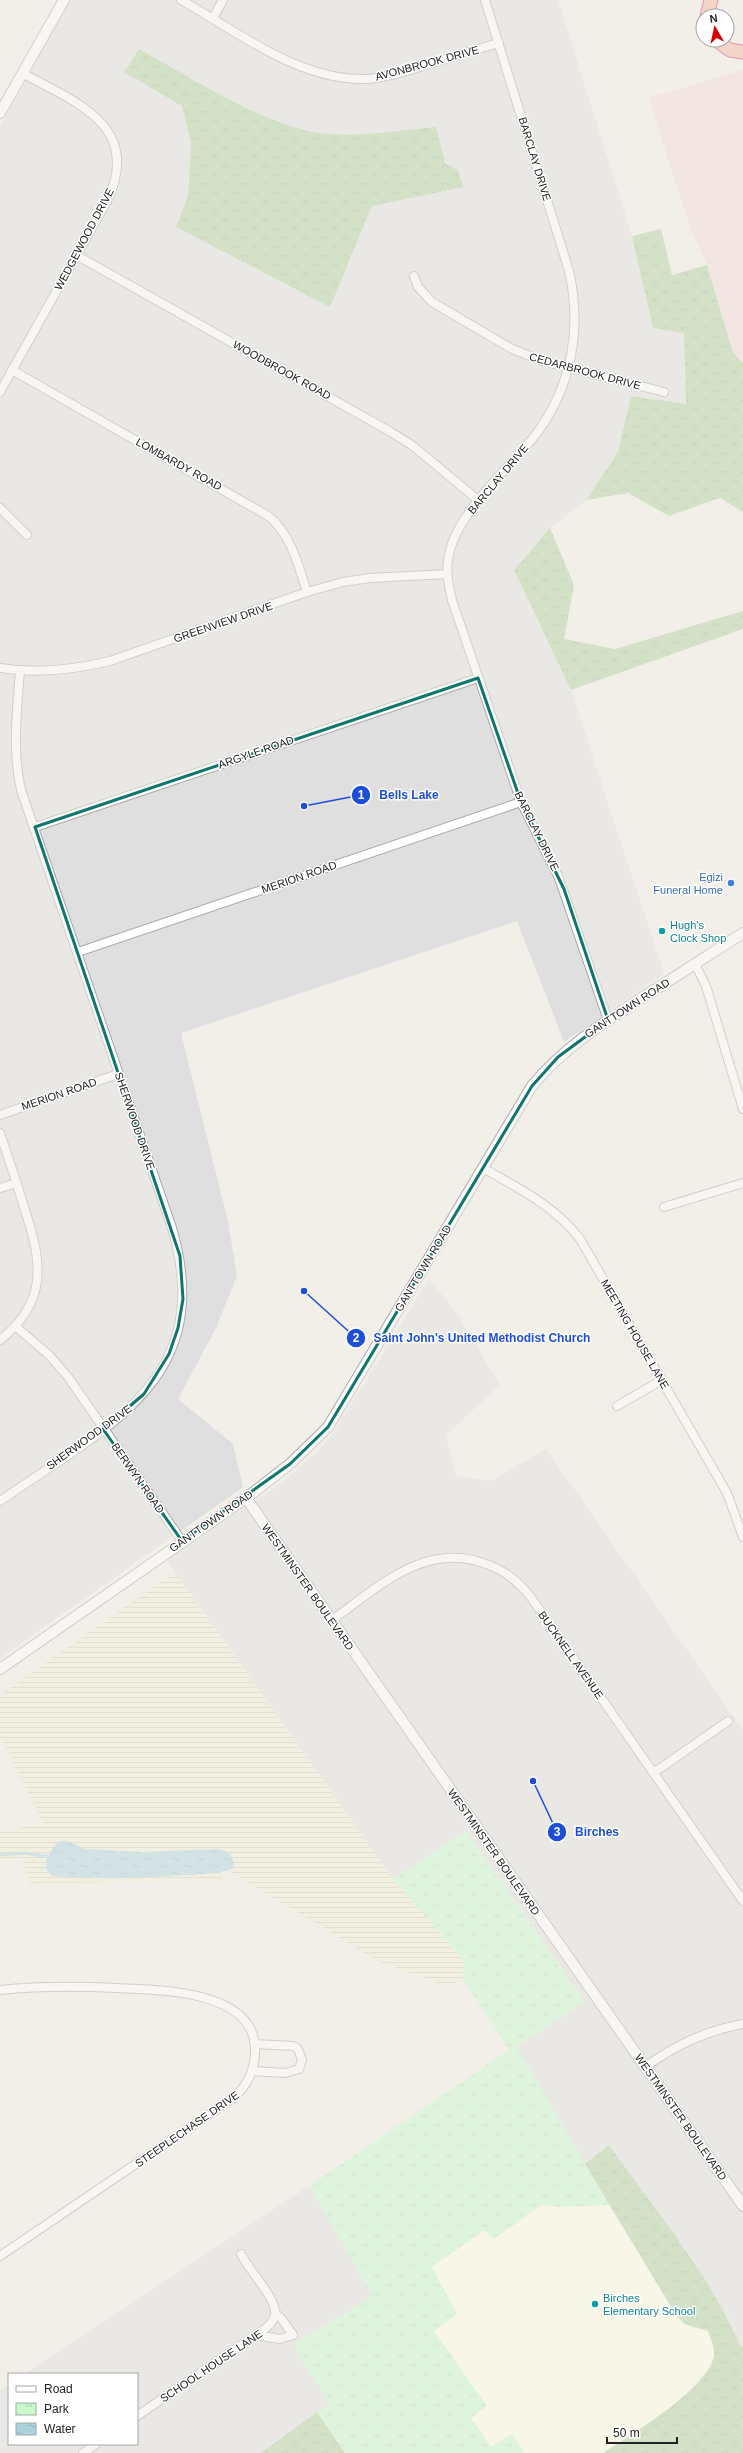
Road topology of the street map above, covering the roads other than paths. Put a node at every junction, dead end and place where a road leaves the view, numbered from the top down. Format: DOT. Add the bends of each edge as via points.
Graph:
graph roads {
  1 [pos="64,0"];
  2 [pos="181,0"];
  3 [pos="223,0"];
  4 [pos="485,0"];
  5 [pos="213,18"];
  6 [pos="498,43"];
  7 [pos="727,48"];
  8 [pos="743,52"];
  9 [pos="22,73"];
  10 [pos="0,113"];
  11 [pos="76,255"];
  12 [pos="414,276"];
  13 [pos="569,368"];
  14 [pos="12,370"];
  15 [pos="0,392"];
  16 [pos="664,392"];
  17 [pos="478,500"];
  18 [pos="0,508"];
  19 [pos="27,535"];
  20 [pos="447,574"];
  21 [pos="307,592"];
  22 [pos="0,668"];
  23 [pos="20,671"];
  24 [pos="478,678"];
  25 [pos="521,802"];
  26 [pos="35,827"];
  27 [pos="743,933"];
  28 [pos="78,952"];
  29 [pos="695,964"];
  30 [pos="608,1020"];
  31 [pos="118,1074"];
  32 [pos="743,1109"];
  33 [pos="0,1114"];
  34 [pos="0,1134"];
  35 [pos="483,1168"];
  36 [pos="17,1183"];
  37 [pos="743,1183"];
  38 [pos="0,1188"];
  39 [pos="664,1206"];
  40 [pos="16,1326"];
  41 [pos="0,1340"];
  42 [pos="662,1380"];
  43 [pos="617,1406"];
  44 [pos="103,1429"];
  45 [pos="246,1498"];
  46 [pos="0,1501"];
  47 [pos="743,1537"];
  48 [pos="182,1541"];
  49 [pos="332,1620"];
  50 [pos="0,1670"];
  51 [pos="728,1721"];
  52 [pos="655,1772"];
  53 [pos="743,1901"];
  54 [pos="0,1990"];
  55 [pos="743,2024"];
  56 [pos="255,2044"];
  57 [pos="645,2067"];
  58 [pos="252,2071"];
  59 [pos="743,2206"];
  60 [pos="241,2254"];
  61 [pos="0,2256"];
  62 [pos="275,2311"];
  63 [pos="256,2335"];
  64 [pos="138,2415"];
  65 [pos="95,2445"];
  66 [pos="83,2453"];
  1 -- 9 [label="street"];
  2 -- 5 [label="street, AVONBROOK DRIVE"];
  3 -- 5 [label="street"];
  4 -- 6 [label="street, BARCLAY DRIVE"];
  5 -- 6 [label="street, AVONBROOK DRIVE" via="299,66 339,77 366,79 390,75"];
  6 -- 13 [label="street, BARCLAY DRIVE" via="572,284 576,335"];
  7 -- 8 [label="highway"];
  9 -- 10 [label="street"];
  9 -- 11 [label="street, WEDGEWOOD DRIVE" via="89,110 103,123 114,146 117,170 112,190"];
  11 -- 14 [label="street, WEDGEWOOD DRIVE"];
  11 -- 17 [label="street, WOODBROOK ROAD" via="391,432 413,446"];
  12 -- 13 [label="street, CEDARBROOK DRIVE" via="418,287 432,302 512,349 543,362"];
  13 -- 16 [label="street, CEDARBROOK DRIVE"];
  13 -- 17 [label="street, BARCLAY DRIVE" via="560,394 543,424"];
  14 -- 15 [label="street, WEDGEWOOD DRIVE"];
  14 -- 21 [label="street, LOMBARDY ROAD" via="270,517 289,541"];
  17 -- 20 [label="street, BARCLAY DRIVE" via="450,547"];
  18 -- 19 [label="street"];
  20 -- 21 [label="street, GREENVIEW DRIVE" via="356,580"];
  20 -- 24 [label="street, BARCLAY DRIVE" via="452,600"];
  21 -- 23 [label="street, GREENVIEW DRIVE" via="110,661 66,669"];
  22 -- 23 [label="street, GREENVIEW DRIVE"];
  23 -- 26 [label="street, SHERWOOD DRIVE" via="17,768 21,790"];
  24 -- 25 [label="street, BARCLAY DRIVE"];
  24 -- 26 [label="street, ARGYLE ROAD"];
  25 -- 28 [label="street, MERION ROAD"];
  25 -- 30 [label="street, BARCLAY DRIVE" via="560,878"];
  26 -- 28 [label="street, SHERWOOD DRIVE"];
  27 -- 29 [label="street, GANTTOWN ROAD"];
  28 -- 31 [label="street, SHERWOOD DRIVE"];
  29 -- 30 [label="street, GANTTOWN ROAD"];
  29 -- 32 [label="street" via="706,986"];
  30 -- 35 [label="street, GANTTOWN ROAD" via="558,1057 544,1071 532,1086"];
  31 -- 33 [label="street, MERION ROAD"];
  31 -- 44 [label="street, SHERWOOD DRIVE" via="175,1239 182,1270 183,1299 174,1341 161,1370 133,1406"];
  34 -- 36 [label="street"];
  35 -- 42 [label="street, MEETING HOUSE LANE" via="547,1206 571,1228"];
  35 -- 45 [label="street, GANTTOWN ROAD" via="328,1427 290,1464"];
  36 -- 38 [label="street"];
  36 -- 40 [label="street" via="35,1240 39,1265 33,1296"];
  37 -- 39 [label="street"];
  40 -- 41 [label="street"];
  40 -- 44 [label="street, BERWYN ROAD" via="56,1362"];
  42 -- 43 [label="street"];
  42 -- 47 [label="street, MEETING HOUSE LANE" via="727,1493"];
  44 -- 46 [label="street, SHERWOOD DRIVE"];
  44 -- 48 [label="street, BERWYN ROAD"];
  45 -- 48 [label="street, GANTTOWN ROAD"];
  45 -- 49 [label="street, WESTMINSTER BOULEVARD"];
  48 -- 50 [label="street, GANTTOWN ROAD"];
  49 -- 52 [label="street, BUCKNELL AVENUE" via="398,1574 427,1560 457,1557 479,1561 500,1569 530,1596"];
  49 -- 57 [label="street, WESTMINSTER BOULEVARD"];
  51 -- 52 [label="street"];
  52 -- 53 [label="street, BUCKNELL AVENUE"];
  54 -- 56 [label="street, STEEPLECHASE DRIVE" via="84,1987 184,1993 206,1998 234,2011 246,2023"];
  55 -- 57 [label="street" via="696,2036"];
  56 -- 58 [label="street, STEEPLECHASE DRIVE"];
  56 -- 58 [label="street" via="293,2046 298,2049 302,2060 299,2068 290,2072"];
  57 -- 59 [label="street, WESTMINSTER BOULEVARD"];
  58 -- 61 [label="street, STEEPLECHASE DRIVE" via="242,2091 233,2098"];
  60 -- 62 [label="street"];
  62 -- 63 [label="street, SCHOOL HOUSE LANE" via="271,2323"];
  62 -- 63 [label="street" via="293,2335 280,2339"];
  63 -- 64 [label="street, SCHOOL HOUSE LANE"];
  65 -- 66 [label="street"];
}
